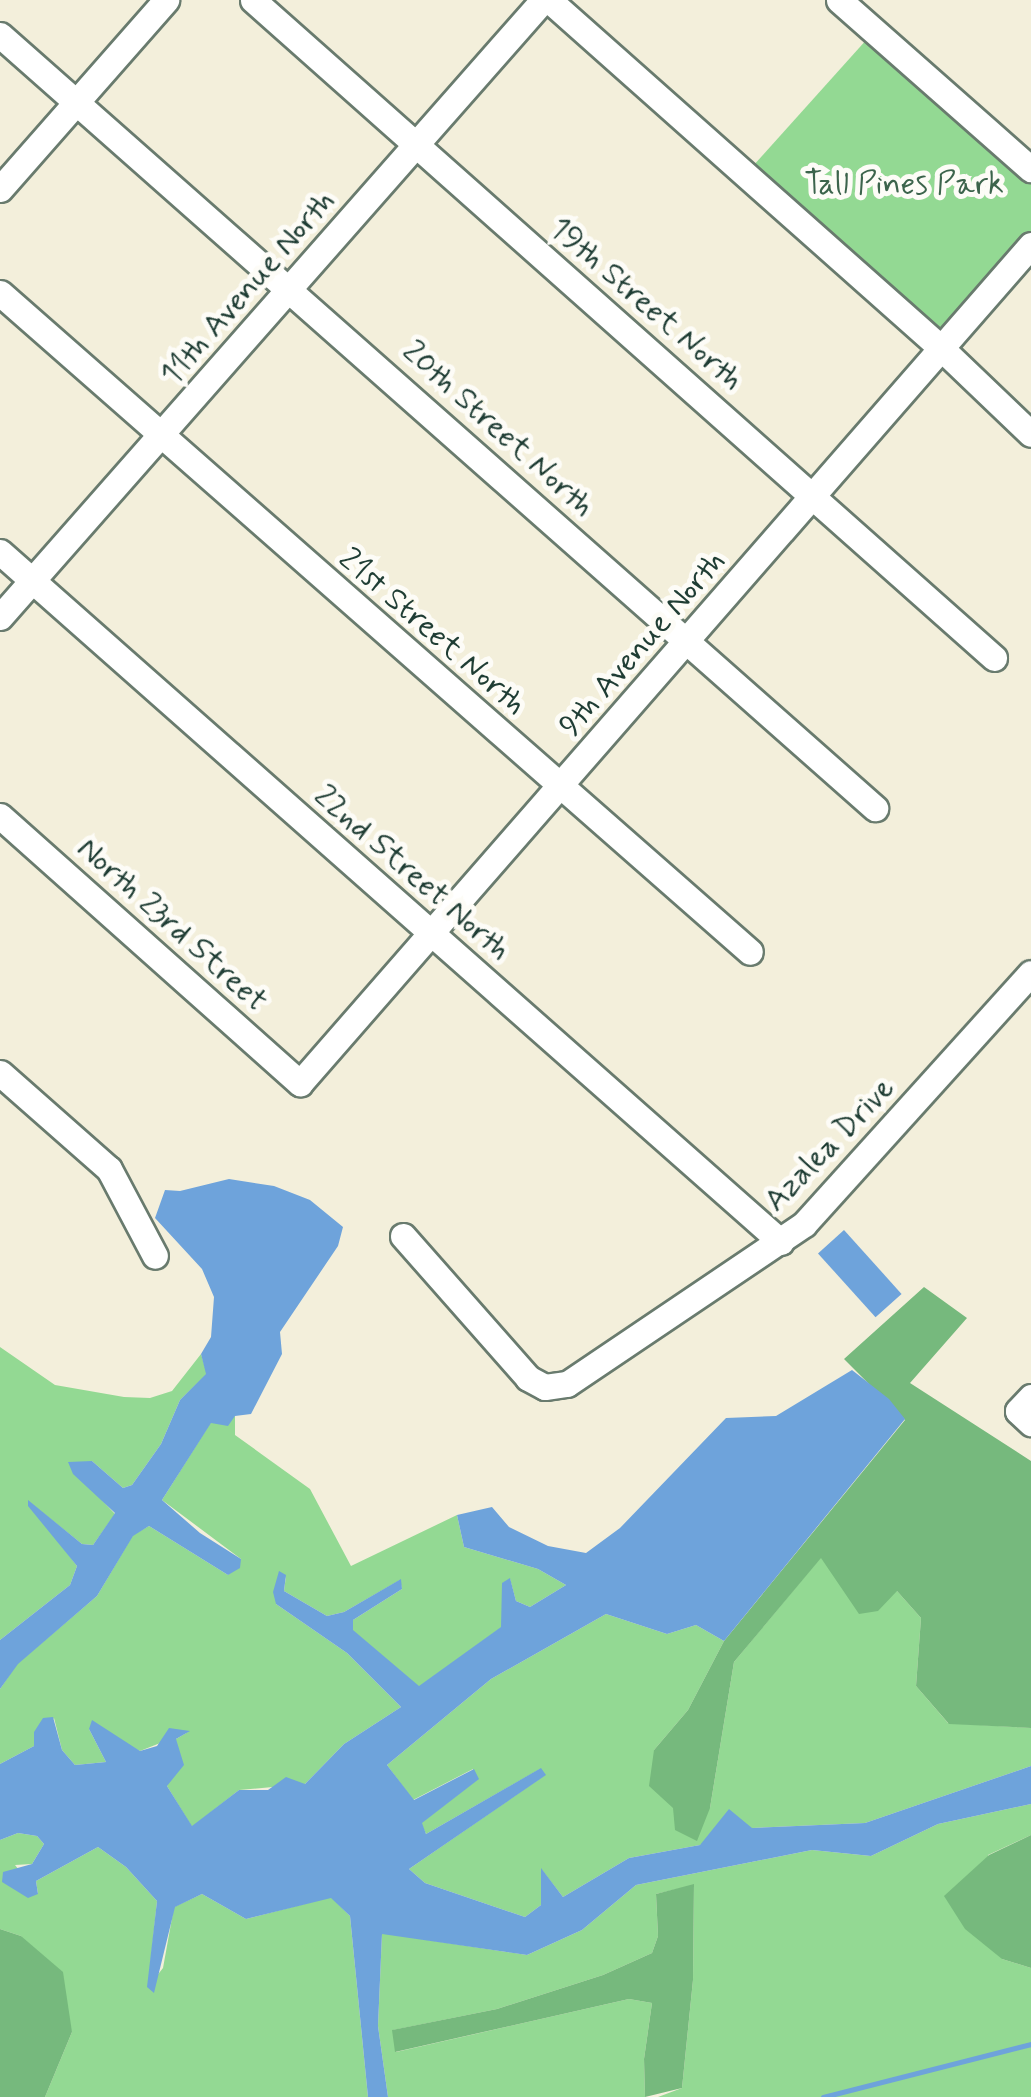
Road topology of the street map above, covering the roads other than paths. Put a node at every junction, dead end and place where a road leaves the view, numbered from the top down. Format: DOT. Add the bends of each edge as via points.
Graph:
graph roads {
  1 [pos="166,0"];
  2 [pos="253,0"];
  3 [pos="546,0"];
  4 [pos="839,0"];
  5 [pos="0,35"];
  6 [pos="75,102"];
  7 [pos="414,144"];
  8 [pos="1031,169"];
  9 [pos="0,189"];
  10 [pos="1031,245"];
  11 [pos="291,288"];
  12 [pos="0,294"];
  13 [pos="941,348"];
  14 [pos="1031,434"];
  15 [pos="162,438"];
  16 [pos="814,495"];
  17 [pos="0,552"];
  18 [pos="33,581"];
  19 [pos="0,617"];
  20 [pos="688,643"];
  21 [pos="994,658"];
  22 [pos="560,789"];
  23 [pos="874,808"];
  24 [pos="0,816"];
  25 [pos="432,934"];
  26 [pos="750,952"];
  27 [pos="1031,973"];
  28 [pos="0,1073"];
  29 [pos="300,1084"];
  30 [pos="403,1236"];
  31 [pos="781,1242"];
  32 [pos="155,1256"];
  1 -- 6 [label="street"];
  2 -- 7 [label="street, 19th Street North"];
  3 -- 7 [label="street, 11th Avenue North"];
  3 -- 13 [label="street"];
  4 -- 8 [label="street"];
  5 -- 6 [label="street, 20th Street North"];
  6 -- 9 [label="street"];
  6 -- 11 [label="street, 20th Street North"];
  7 -- 11 [label="street, 11th Avenue North"];
  7 -- 16 [label="street, 19th Street North"];
  10 -- 13 [label="street, 9th Avenue North"];
  11 -- 15 [label="street, 11th Avenue North"];
  11 -- 20 [label="street, 20th Street North"];
  12 -- 15 [label="street, 21st Street North"];
  13 -- 14 [label="street"];
  13 -- 16 [label="street, 9th Avenue North"];
  15 -- 18 [label="street, 11th Avenue North"];
  15 -- 22 [label="street, 21st Street North"];
  16 -- 20 [label="street, 9th Avenue North"];
  16 -- 21 [label="street, 19th Street North"];
  17 -- 18 [label="street, 22nd Street North"];
  18 -- 19 [label="street, 11th Avenue North"];
  18 -- 25 [label="street, 22nd Street North"];
  20 -- 22 [label="street, 9th Avenue North"];
  20 -- 23 [label="street, 20th Street North"];
  22 -- 25 [label="street, 9th Avenue North"];
  22 -- 26 [label="street, 21st Street North"];
  24 -- 29 [label="street, North 23rd Street"];
  25 -- 29 [label="street, 9th Avenue North"];
  25 -- 31 [label="street, 22nd Street North"];
  27 -- 31 [label="street, Azalea Drive" via="828,1203"];
  28 -- 32 [label="street" via="109,1169"];
  30 -- 31 [label="street, Azalea Drive" via="528,1378 545,1387 568,1384"];
}
